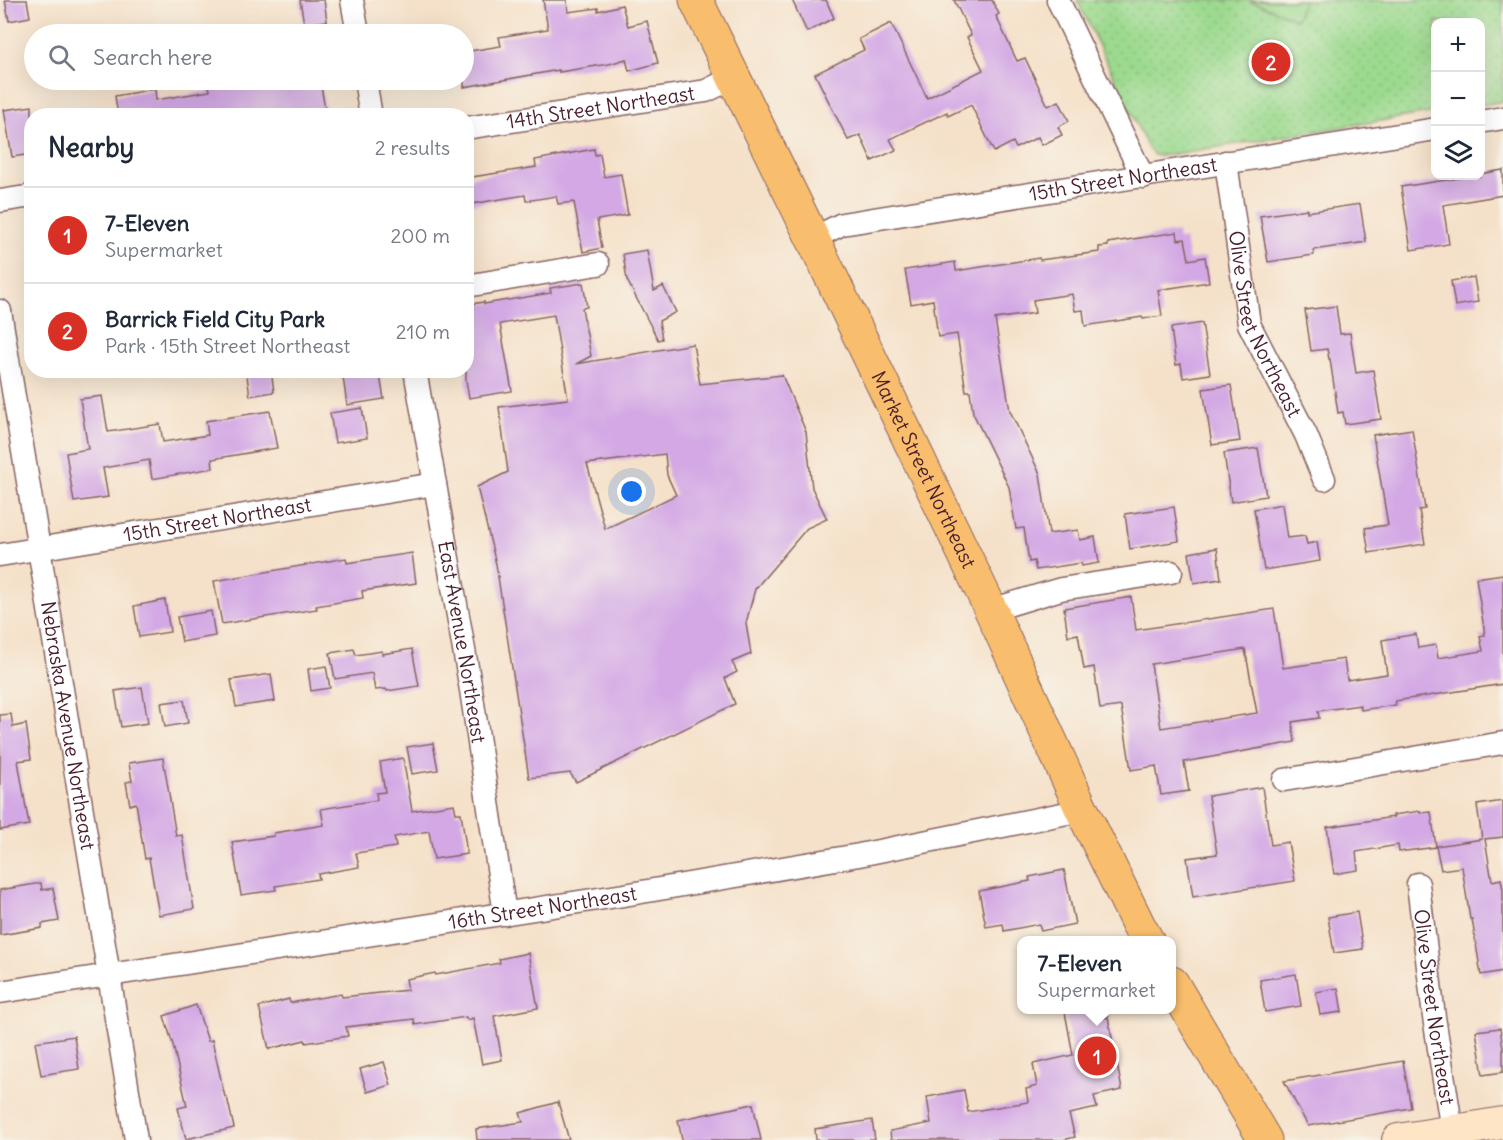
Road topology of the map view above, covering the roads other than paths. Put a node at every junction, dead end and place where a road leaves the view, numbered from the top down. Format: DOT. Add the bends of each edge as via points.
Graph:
graph roads {
  1 [pos="352,0"];
  2 [pos="696,0"];
  3 [pos="1058,0"];
  4 [pos="356,24"];
  5 [pos="733,78"];
  6 [pos="367,90"];
  7 [pos="370,108"];
  8 [pos="1503,118"];
  9 [pos="1485,121"];
  10 [pos="474,127"];
  11 [pos="1431,130"];
  12 [pos="1226,162"];
  13 [pos="1143,177"];
  14 [pos="24,197"];
  15 [pos="0,201"];
  16 [pos="813,239"];
  17 [pos="598,264"];
  18 [pos="474,285"];
  19 [pos="0,310"];
  20 [pos="416,378"];
  21 [pos="1324,479"];
  22 [pos="435,484"];
  23 [pos="39,549"];
  24 [pos="0,555"];
  25 [pos="1171,572"];
  26 [pos="991,610"];
  27 [pos="1503,743"];
  28 [pos="1284,780"];
  29 [pos="1082,810"];
  30 [pos="1418,884"];
  31 [pos="506,914"];
  32 [pos="1145,936"];
  33 [pos="109,975"];
  34 [pos="1176,990"];
  35 [pos="0,992"];
  36 [pos="1503,1123"];
  37 [pos="1452,1131"];
  38 [pos="135,1140"];
  39 [pos="1265,1140"];
  40 [pos="1398,1140"];
  1 -- 4 [label="street"];
  2 -- 5 [label="main road, Market Street Northeast"];
  3 -- 13 [label="street"];
  5 -- 10 [label="street, 14th Street Northeast" via="706,91"];
  5 -- 16 [label="main road, Market Street Northeast"];
  6 -- 7 [label="street"];
  8 -- 9 [label="street"];
  11 -- 12 [label="street, 15th Street Northeast"];
  12 -- 13 [label="street, 15th Street Northeast"];
  12 -- 21 [label="street, Olive Street Northeast" via="1249,324"];
  13 -- 16 [label="street, 15th Street Northeast" via="842,224"];
  14 -- 15 [label="street"];
  16 -- 26 [label="main road, Market Street Northeast"];
  17 -- 18 [label="street"];
  19 -- 23 [label="street, Nebraska Avenue Northeast"];
  20 -- 22 [label="street, East Avenue Northeast"];
  22 -- 23 [label="street, 15th Street Northeast"];
  22 -- 31 [label="street, East Avenue Northeast"];
  23 -- 24 [label="street, 15th Street Northeast"];
  23 -- 33 [label="street, Nebraska Avenue Northeast"];
  25 -- 26 [label="street" via="1061,589"];
  26 -- 29 [label="main road, Market Street Northeast"];
  27 -- 28 [label="street"];
  29 -- 31 [label="street, 16th Street Northeast" via="859,855"];
  29 -- 32 [label="main road, Market Street Northeast"];
  30 -- 37 [label="street, Olive Street Northeast"];
  31 -- 33 [label="street, 16th Street Northeast"];
  33 -- 35 [label="street, 16th Street Northeast"];
  33 -- 38 [label="street, Nebraska Avenue Northeast"];
  34 -- 39 [label="main road"];
  36 -- 37 [label="main road"];
  37 -- 40 [label="main road"];
}
